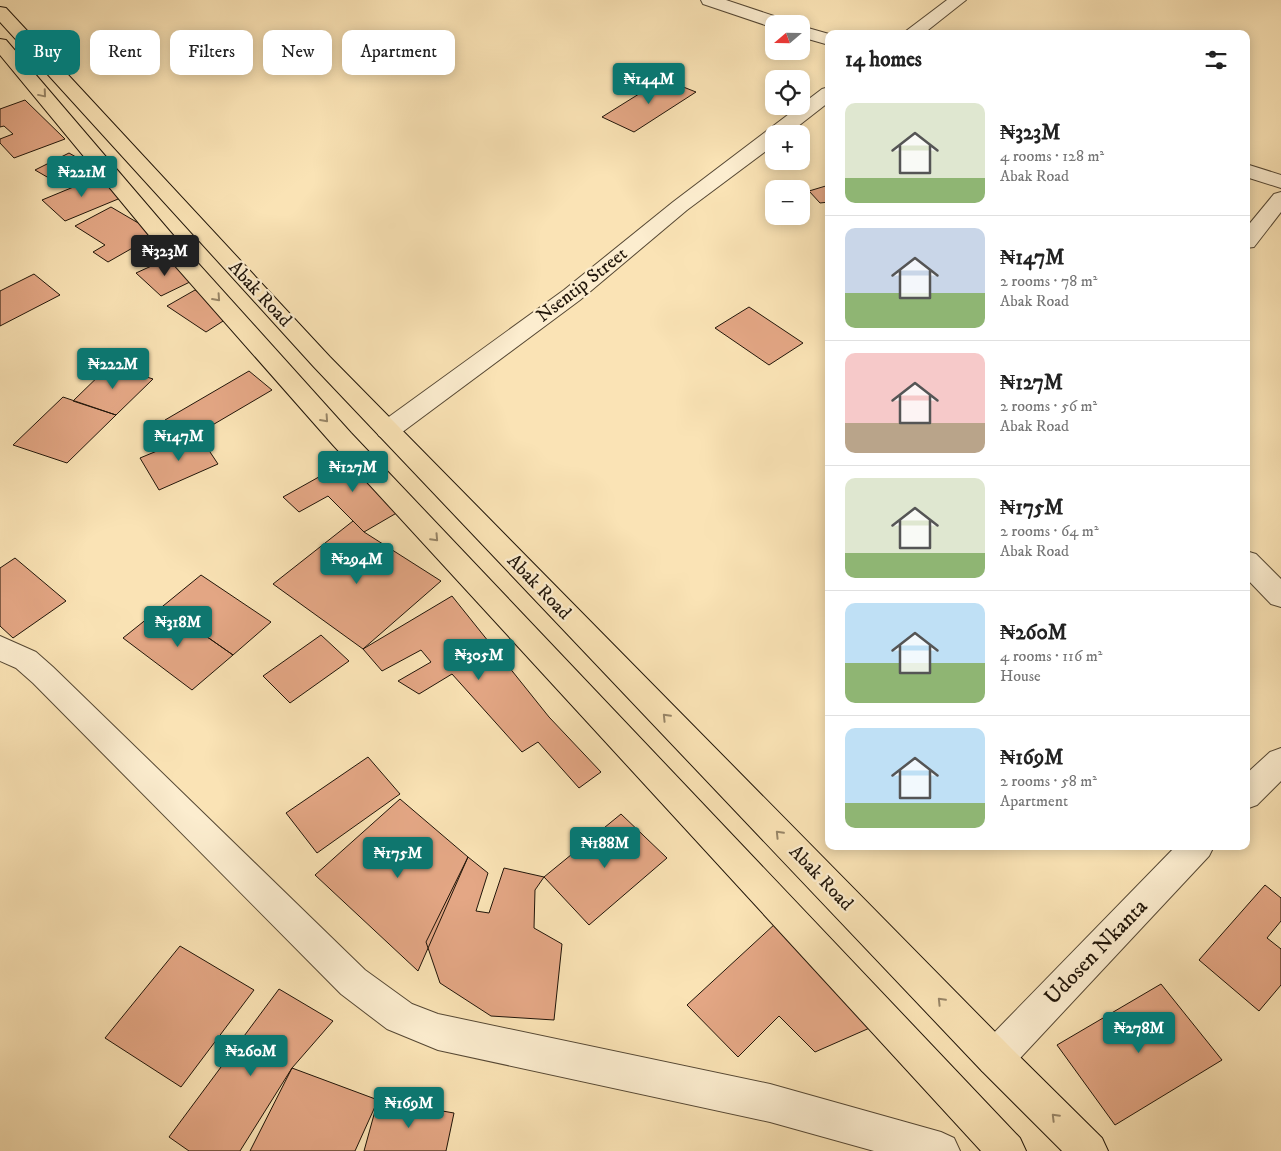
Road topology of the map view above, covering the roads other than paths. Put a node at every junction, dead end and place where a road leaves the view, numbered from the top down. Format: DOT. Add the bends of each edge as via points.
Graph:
graph roads {
  1 [pos="709,0"];
  2 [pos="958,0"];
  3 [pos="0,12"];
  4 [pos="765,19"];
  5 [pos="917,30"];
  6 [pos="810,34"];
  7 [pos="825,39"];
  8 [pos="0,44"];
  9 [pos="825,96"];
  10 [pos="786,125"];
  11 [pos="765,141"];
  12 [pos="1250,171"];
  13 [pos="1281,182"];
  14 [pos="1281,198"];
  15 [pos="1250,237"];
  16 [pos="388,430"];
  17 [pos="1250,565"];
  18 [pos="1281,596"];
  19 [pos="0,648"];
  20 [pos="1281,761"];
  21 [pos="1250,792"];
  22 [pos="1194,850"];
  23 [pos="995,1058"];
  24 [pos="941,1151"];
  25 [pos="1007,1151"];
  26 [pos="1089,1151"];
  1 -- 4 [label="street"];
  2 -- 5 [label="street"];
  3 -- 16 [label="highway, Abak Road"];
  6 -- 7 [label="street"];
  8 -- 25 [label="highway, Abak Road, one-way" via="170,246 342,439"];
  9 -- 10 [label="street, Nsentip Street"];
  11 -- 16 [label="street, Nsentip Street" via="572,295"];
  12 -- 13 [label="street"];
  14 -- 15 [label="street"];
  23 -- 16 [label="highway, Abak Road, one-way"];
  17 -- 18 [label="street"];
  19 -- 24 [label="street" via="26,660 43,675 353,982 400,1017 438,1032 770,1103"];
  20 -- 21 [label="street"];
  22 -- 23 [label="street, Udosen Nkanta"];
  26 -- 23 [label="highway, Abak Road, one-way"];
}
